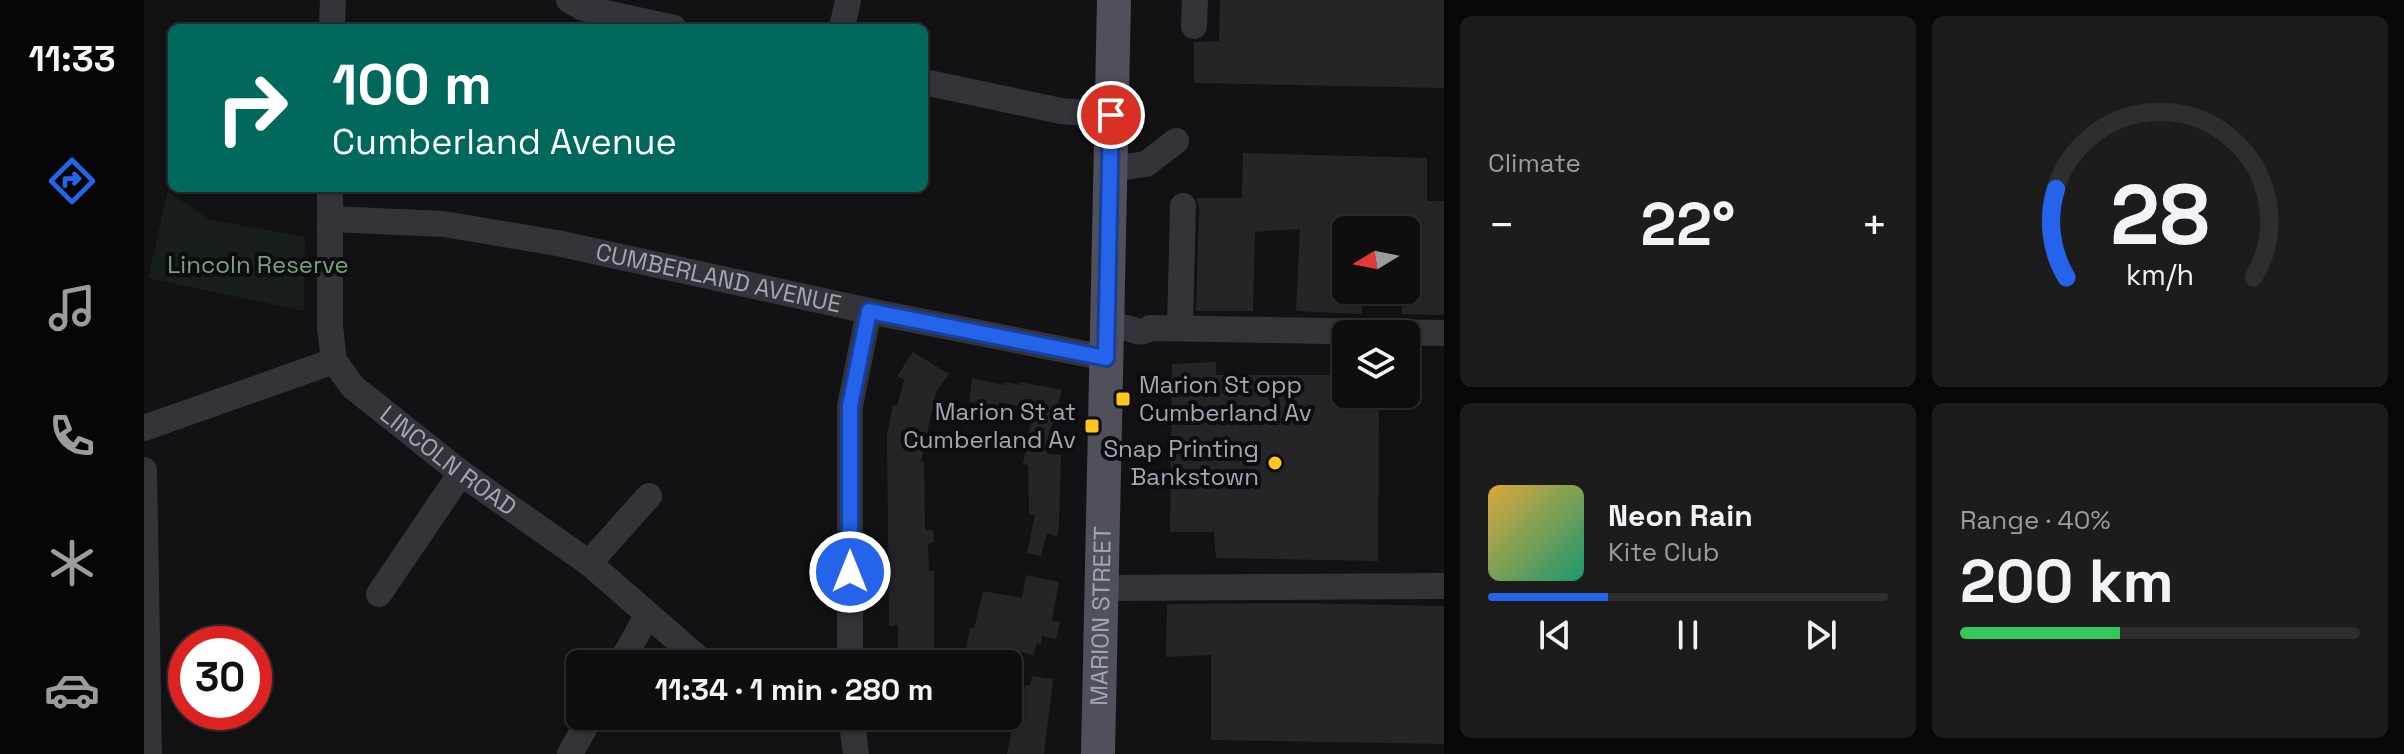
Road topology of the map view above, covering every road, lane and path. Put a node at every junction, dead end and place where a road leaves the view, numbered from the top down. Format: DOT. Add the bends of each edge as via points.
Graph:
graph roads {
  1 [pos="333,0"];
  2 [pos="848,0"];
  3 [pos="1114,0"];
  4 [pos="1195,0"];
  5 [pos="563,4"];
  6 [pos="332,24"];
  7 [pos="656,24"];
  8 [pos="843,24"];
  9 [pos="1194,26"];
  10 [pos="928,83"];
  11 [pos="1111,115"];
  12 [pos="1176,141"];
  13 [pos="1111,169"];
  14 [pos="330,192"];
  15 [pos="1183,206"];
  16 [pos="330,219"];
  17 [pos="869,311"];
  18 [pos="1180,328"];
  19 [pos="1444,333"];
  20 [pos="1122,335"];
  21 [pos="334,361"];
  22 [pos="144,428"];
  23 [pos="144,470"];
  24 [pos="461,473"];
  25 [pos="649,496"];
  26 [pos="589,563"];
  27 [pos="1444,586"];
  28 [pos="1101,588"];
  29 [pos="379,594"];
  30 [pos="647,616"];
  31 [pos="628,650"];
  32 [pos="688,650"];
  33 [pos="850,650"];
  34 [pos="583,730"];
  35 [pos="853,730"];
  36 [pos="149,754"];
  37 [pos="570,754"];
  38 [pos="856,754"];
  39 [pos="1098,754"];
  1 -- 6 [label="street"];
  2 -- 8 [label="street"];
  3 -- 11 [label="main road, MARION STREET"];
  4 -- 9 [label="street"];
  5 -- 7 [label="street"];
  10 -- 11 [label="street" via="1061,111"];
  11 -- 13 [label="main road, MARION STREET"];
  12 -- 13 [label="street" via="1146,164"];
  13 -- 20 [label="main road, MARION STREET"];
  14 -- 16 [label="street"];
  15 -- 18 [label="street"];
  16 -- 17 [label="street, CUMBERLAND AVENUE" via="444,224 557,243"];
  16 -- 21 [label="street"];
  17 -- 20 [label="street, CUMBERLAND AVENUE"];
  17 -- 33 [label="street" via="850,406"];
  18 -- 19 [label="street, CUMBERLAND AVENUE"];
  18 -- 20 [label="street, CUMBERLAND AVENUE"];
  20 -- 28 [label="main road, MARION STREET"];
  21 -- 22 [label="street"];
  21 -- 24 [label="street, LINCOLN ROAD" via="353,387"];
  23 -- 36 [label="street"];
  24 -- 26 [label="street, LINCOLN ROAD"];
  24 -- 29 [label="street"];
  25 -- 26 [label="street"];
  26 -- 30 [label="street, LINCOLN ROAD"];
  27 -- 28 [label="street"];
  28 -- 39 [label="main road, MARION STREET"];
  30 -- 31 [label="street"];
  30 -- 32 [label="street, LINCOLN ROAD"];
  34 -- 37 [label="street"];
  35 -- 38 [label="street"];
}
